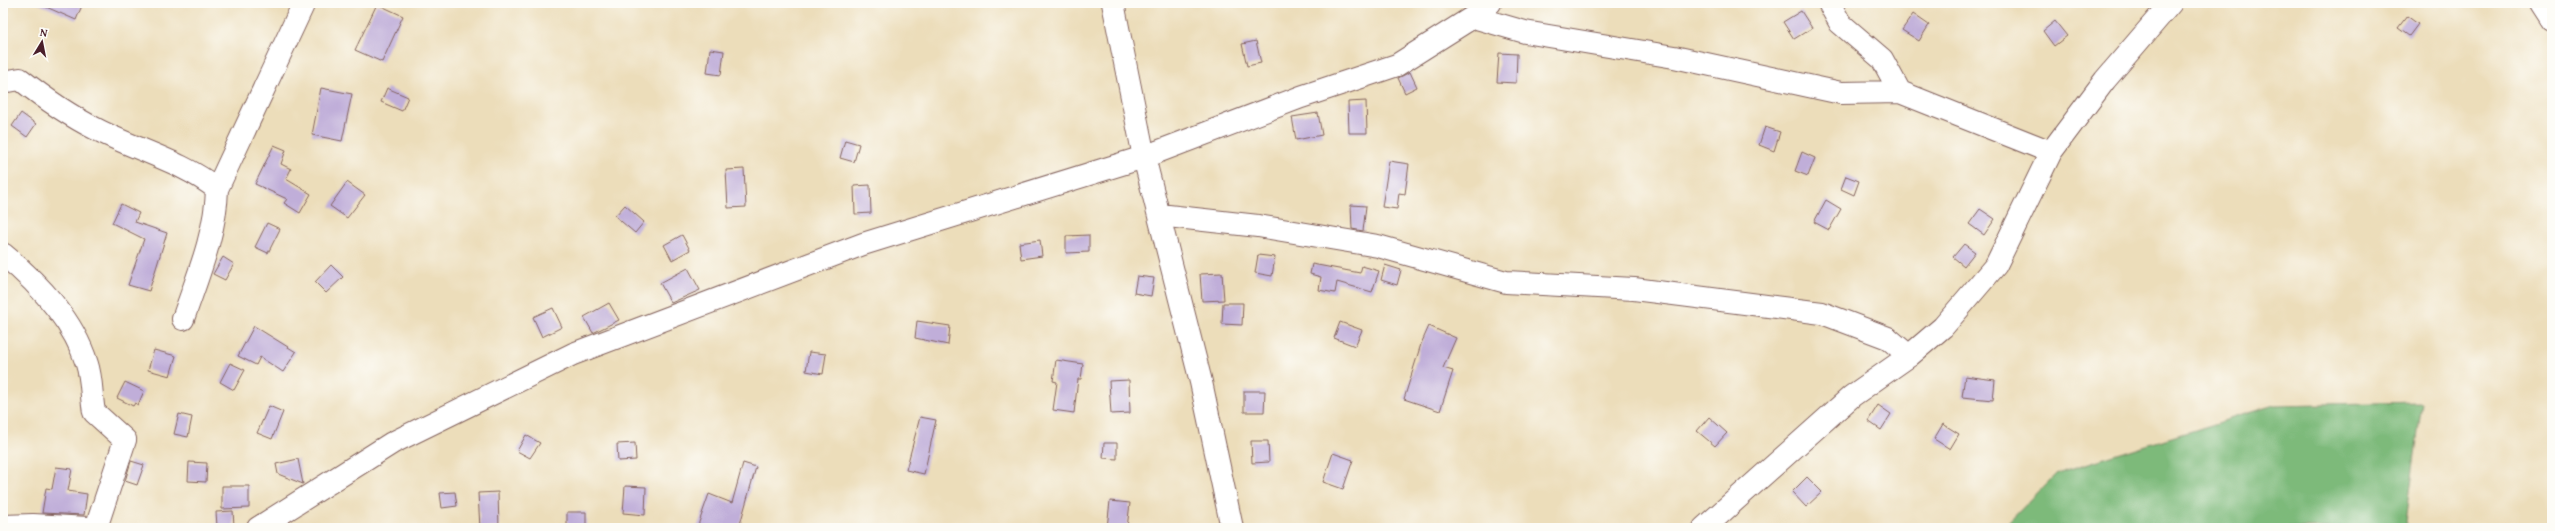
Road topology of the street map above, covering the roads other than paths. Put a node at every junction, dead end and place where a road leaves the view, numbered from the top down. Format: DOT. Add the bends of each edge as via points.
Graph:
graph roads {
  1 [pos="304,3"];
  2 [pos="1113,3"];
  3 [pos="1490,3"];
  4 [pos="1829,3"];
  5 [pos="2171,3"];
  6 [pos="2541,3"];
  7 [pos="1473,17"];
  8 [pos="2552,20"];
  9 [pos="3,82"];
  10 [pos="1900,92"];
  11 [pos="2051,152"];
  12 [pos="1144,157"];
  13 [pos="217,189"];
  14 [pos="1159,215"];
  15 [pos="3,254"];
  16 [pos="183,320"];
  17 [pos="1909,356"];
  18 [pos="3,526"];
  19 [pos="88,528"];
  20 [pos="96,528"];
  21 [pos="258,528"];
  22 [pos="1232,528"];
  23 [pos="1704,528"];
  1 -- 13 [label="street"];
  2 -- 12 [label="street"];
  3 -- 7 [label="street"];
  4 -- 10 [label="street" via="1840,23 1882,59"];
  5 -- 11 [label="street" via="2105,80"];
  6 -- 8 [label="street"];
  7 -- 10 [label="street" via="1525,32 1674,57 1841,94"];
  7 -- 12 [label="street" via="1397,65 1301,97"];
  9 -- 13 [label="street" via="20,78 55,106 97,130 202,177"];
  10 -- 11 [label="street"];
  11 -- 17 [label="street" via="1996,265 1943,327"];
  12 -- 14 [label="street"];
  12 -- 21 [label="street" via="862,244 573,354 392,443"];
  13 -- 16 [label="street" via="217,204 204,257"];
  14 -- 17 [label="street" via="1258,226 1378,246 1506,282 1634,289 1822,313 1888,338"];
  14 -- 22 [label="street" via="1202,382"];
  15 -- 20 [label="street" via="28,274 68,322 88,364 94,412 125,440"];
  17 -- 23 [label="street" via="1852,396"];
  18 -- 19 [label="street"];
}
